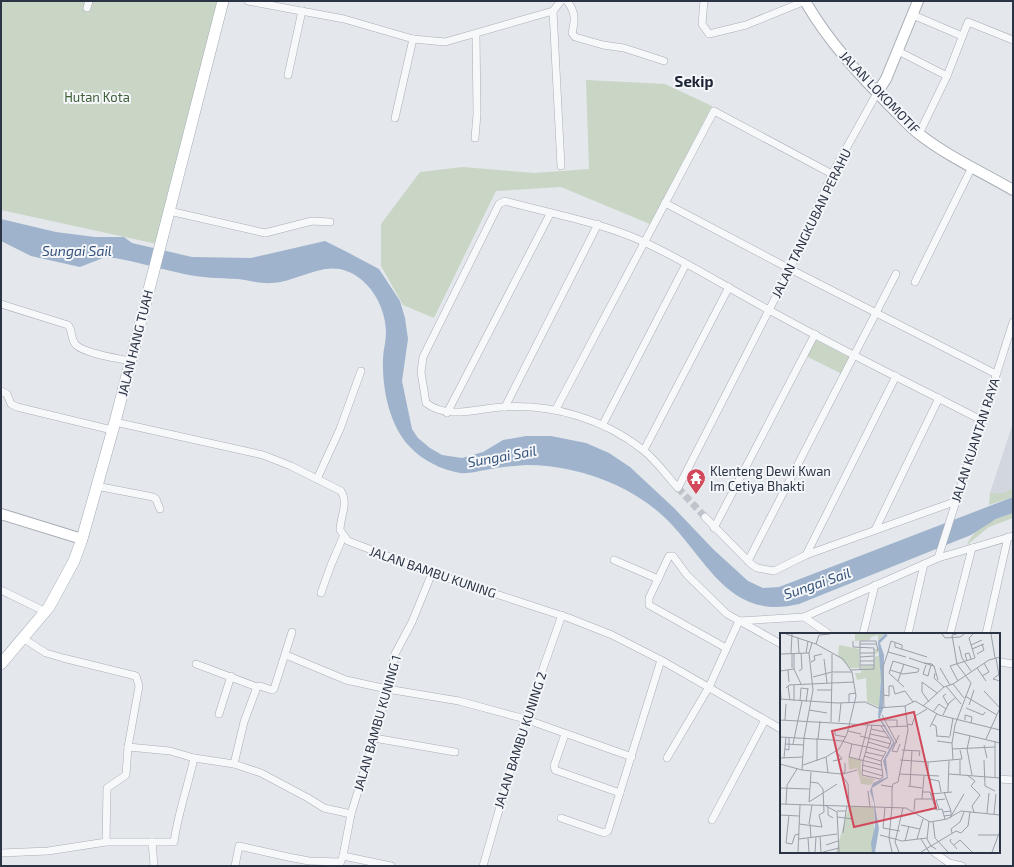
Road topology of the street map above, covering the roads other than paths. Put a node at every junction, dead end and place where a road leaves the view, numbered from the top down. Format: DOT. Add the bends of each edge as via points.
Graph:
graph roads {
  1 [pos="223,1"];
  2 [pos="248,1"];
  3 [pos="561,1"];
  4 [pos="567,1"];
  5 [pos="704,1"];
  6 [pos="805,1"];
  7 [pos="918,1"];
  8 [pos="302,11"];
  9 [pos="553,11"];
  10 [pos="913,15"];
  11 [pos="476,34"];
  12 [pos="962,36"];
  13 [pos="413,39"];
  14 [pos="1013,40"];
  15 [pos="898,51"];
  16 [pos="664,61"];
  17 [pos="288,75"];
  18 [pos="947,76"];
  19 [pos="877,93"];
  20 [pos="395,118"];
  21 [pos="919,134"];
  22 [pos="475,138"];
  23 [pos="561,166"];
  24 [pos="972,167"];
  25 [pos="832,174"];
  26 [pos="1013,190"];
  27 [pos="665,202"];
  28 [pos="169,212"];
  29 [pos="550,214"];
  30 [pos="330,222"];
  31 [pos="598,224"];
  32 [pos="644,242"];
  33 [pos="686,264"];
  34 [pos="790,269"];
  35 [pos="896,274"];
  36 [pos="915,282"];
  37 [pos="729,287"];
  38 [pos="1,304"];
  39 [pos="769,310"];
  40 [pos="876,313"];
  41 [pos="1013,322"];
  42 [pos="815,334"];
  43 [pos="854,354"];
  44 [pos="130,361"];
  45 [pos="361,371"];
  46 [pos="996,374"];
  47 [pos="896,376"];
  48 [pos="1,392"];
  49 [pos="939,398"];
  50 [pos="505,407"];
  51 [pos="556,409"];
  52 [pos="447,413"];
  53 [pos="981,420"];
  54 [pos="603,424"];
  55 [pos="113,426"];
  56 [pos="644,450"];
  57 [pos="317,479"];
  58 [pos="96,486"];
  59 [pos="954,502"];
  60 [pos="160,510"];
  61 [pos="1,514"];
  62 [pos="704,517"];
  63 [pos="714,528"];
  64 [pos="875,530"];
  65 [pos="343,537"];
  66 [pos="1010,537"];
  67 [pos="82,539"];
  68 [pos="972,548"];
  69 [pos="806,555"];
  70 [pos="938,555"];
  71 [pos="614,560"];
  72 [pos="748,561"];
  73 [pos="924,564"];
  74 [pos="432,573"];
  75 [pos="658,579"];
  76 [pos="874,585"];
  77 [pos="1,590"];
  78 [pos="321,593"];
  79 [pos="46,612"];
  80 [pos="562,616"];
  81 [pos="804,617"];
  82 [pos="739,621"];
  83 [pos="292,632"];
  84 [pos="827,633"];
  85 [pos="863,633"];
  86 [pos="908,633"];
  87 [pos="950,633"];
  88 [pos="986,633"];
  89 [pos="24,639"];
  90 [pos="780,643"];
  91 [pos="726,648"];
  92 [pos="286,655"];
  93 [pos="660,660"];
  94 [pos="1000,662"];
  95 [pos="1,664"];
  96 [pos="196,664"];
  97 [pos="1013,664"];
  98 [pos="231,676"];
  99 [pos="257,687"];
  100 [pos="709,687"];
  101 [pos="387,689"];
  102 [pos="219,714"];
  103 [pos="524,719"];
  104 [pos="765,720"];
  105 [pos="780,728"];
  106 [pos="565,734"];
  107 [pos="374,738"];
  108 [pos="128,746"];
  109 [pos="455,752"];
  110 [pos="632,757"];
  111 [pos="194,758"];
  112 [pos="667,758"];
  113 [pos="234,764"];
  114 [pos="1000,779"];
  115 [pos="1013,780"];
  116 [pos="620,793"];
  117 [pos="351,814"];
  118 [pos="562,818"];
  119 [pos="712,820"];
  120 [pos="106,842"];
  121 [pos="152,842"];
  122 [pos="1,853"];
  123 [pos="935,853"];
  124 [pos="341,861"];
  125 [pos="309,863"];
  126 [pos="154,866"];
  127 [pos="235,866"];
  128 [pos="391,866"];
  129 [pos="483,866"];
  130 [pos="962,866"];
  1 -- 28 [label="main road, JALAN HANG TUAH"];
  2 -- 8 [label="street"];
  3 -- 9 [label="street"];
  4 -- 16 [label="street" via="574,14 572,33 575,37 624,48"];
  5 -- 6 [label="street" via="702,24 709,34 746,25"];
  6 -- 19 [label="street, JALAN LOKOMOTIF" via="821,29"];
  7 -- 10 [label="street"];
  8 -- 13 [label="street" via="344,19"];
  8 -- 17 [label="street"];
  9 -- 11 [label="street"];
  9 -- 23 [label="street"];
  10 -- 12 [label="street"];
  10 -- 15 [label="street"];
  11 -- 13 [label="street" via="445,42"];
  11 -- 22 [label="street"];
  12 -- 14 [label="street" via="968,22"];
  12 -- 18 [label="street"];
  13 -- 20 [label="street"];
  15 -- 18 [label="street"];
  15 -- 19 [label="street"];
  18 -- 21 [label="street"];
  19 -- 21 [label="street, JALAN LOKOMOTIF"];
  19 -- 25 [label="street, JALAN TANGKUBAN PERAHU"];
  21 -- 24 [label="street, JALAN LOKOMOTIF"];
  24 -- 26 [label="street, JALAN LOKOMOTIF"];
  24 -- 36 [label="street"];
  25 -- 27 [label="street" via="714,111"];
  25 -- 34 [label="street, JALAN TANGKUBAN PERAHU"];
  27 -- 32 [label="street"];
  27 -- 34 [label="street"];
  28 -- 30 [label="street" via="265,233 312,221"];
  28 -- 44 [label="main road, JALAN HANG TUAH"];
  29 -- 31 [label="street"];
  29 -- 52 [label="street"];
  29 -- 52 [label="street" via="506,201 499,204 423,357 421,372 426,403"];
  31 -- 32 [label="street"];
  31 -- 50 [label="street"];
  32 -- 33 [label="street"];
  32 -- 51 [label="street"];
  33 -- 37 [label="street"];
  33 -- 54 [label="street"];
  34 -- 39 [label="street, JALAN TANGKUBAN PERAHU"];
  34 -- 40 [label="street"];
  35 -- 40 [label="street"];
  37 -- 39 [label="street"];
  37 -- 56 [label="street"];
  38 -- 44 [label="street" via="68,325 74,342 83,349"];
  39 -- 42 [label="street"];
  39 -- 56 [label="street, JALAN TANGKUBAN PERAHU" via="678,488"];
  40 -- 43 [label="street"];
  40 -- 46 [label="street"];
  41 -- 46 [label="street, JALAN KUANTAN RAYA"];
  42 -- 43 [label="street"];
  42 -- 63 [label="street"];
  43 -- 47 [label="street"];
  43 -- 72 [label="street"];
  44 -- 55 [label="main road, JALAN HANG TUAH"];
  45 -- 57 [label="street" via="340,429"];
  46 -- 53 [label="street, JALAN KUANTAN RAYA"];
  47 -- 49 [label="street"];
  47 -- 69 [label="street"];
  48 -- 55 [label="street" via="7,394 11,404 16,408"];
  49 -- 53 [label="street"];
  49 -- 64 [label="street"];
  50 -- 51 [label="street"];
  50 -- 52 [label="street"];
  51 -- 54 [label="street"];
  53 -- 59 [label="street, JALAN KUANTAN RAYA"];
  54 -- 56 [label="street"];
  55 -- 57 [label="street" via="263,455"];
  55 -- 58 [label="main road, JALAN HANG TUAH"];
  57 -- 65 [label="street" via="341,491 344,496 340,524"];
  58 -- 60 [label="street" via="153,497"];
  58 -- 67 [label="main road, JALAN HANG TUAH"];
  59 -- 64 [label="street"];
  59 -- 70 [label="street, JALAN KUANTAN RAYA"];
  61 -- 67 [label="street"];
  62 -- 63 [label="street"];
  63 -- 72 [label="street"];
  64 -- 69 [label="street"];
  65 -- 74 [label="street, JALAN BAMBU KUNING"];
  65 -- 78 [label="street"];
  66 -- 68 [label="street"];
  66 -- 88 [label="street"];
  67 -- 79 [label="main road, JALAN HANG TUAH" via="63,585"];
  68 -- 70 [label="street"];
  68 -- 87 [label="street"];
  69 -- 72 [label="street" via="774,571 757,568"];
  70 -- 73 [label="street"];
  71 -- 75 [label="street"];
  73 -- 76 [label="street"];
  73 -- 86 [label="street"];
  74 -- 80 [label="street, JALAN BAMBU KUNING"];
  74 -- 101 [label="street, JALAN BAMBU KUNING 1" via="412,622 395,654"];
  75 -- 82 [label="street" via="669,556 673,556 710,598"];
  75 -- 91 [label="street" via="648,601 649,605"];
  76 -- 81 [label="street"];
  76 -- 85 [label="street"];
  77 -- 79 [label="street"];
  79 -- 89 [label="main road, JALAN HANG TUAH"];
  80 -- 93 [label="street, JALAN BAMBU KUNING" via="612,635"];
  80 -- 103 [label="street, JALAN BAMBU KUNING 2"];
  81 -- 82 [label="street"];
  81 -- 84 [label="street"];
  82 -- 90 [label="street"];
  82 -- 91 [label="street"];
  83 -- 92 [label="street"];
  89 -- 95 [label="main road, JALAN HANG TUAH"];
  89 -- 108 [label="street" via="46,653 136,676 139,686"];
  91 -- 100 [label="street"];
  92 -- 99 [label="street" via="274,689"];
  92 -- 101 [label="street" via="346,680"];
  93 -- 100 [label="street, JALAN BAMBU KUNING"];
  93 -- 110 [label="street"];
  94 -- 97 [label="street"];
  96 -- 98 [label="street"];
  98 -- 99 [label="street"];
  98 -- 102 [label="street"];
  99 -- 113 [label="street" via="244,722"];
  100 -- 104 [label="street, JALAN BAMBU KUNING"];
  100 -- 112 [label="street"];
  101 -- 103 [label="street" via="459,701"];
  101 -- 107 [label="street, JALAN BAMBU KUNING 1"];
  103 -- 106 [label="street"];
  103 -- 129 [label="street, JALAN BAMBU KUNING 2"];
  104 -- 105 [label="street, JALAN BAMBU KUNING"];
  104 -- 119 [label="street"];
  106 -- 110 [label="street"];
  106 -- 116 [label="street" via="554,766 555,770"];
  107 -- 109 [label="street"];
  107 -- 117 [label="street, JALAN BAMBU KUNING 1"];
  108 -- 111 [label="street" via="170,751"];
  108 -- 120 [label="street" via="126,775 107,788"];
  110 -- 116 [label="street"];
  111 -- 113 [label="street"];
  111 -- 121 [label="street" via="174,842"];
  113 -- 117 [label="street" via="261,773 324,808"];
  114 -- 115 [label="street"];
  116 -- 118 [label="street" via="608,831 604,833"];
  117 -- 124 [label="street, JALAN BAMBU KUNING 1"];
  120 -- 121 [label="street"];
  120 -- 122 [label="street" via="48,851"];
  121 -- 126 [label="street"];
  123 -- 130 [label="street" via="949,863"];
  124 -- 125 [label="street"];
  124 -- 128 [label="street"];
  125 -- 127 [label="street" via="239,846"];
}
